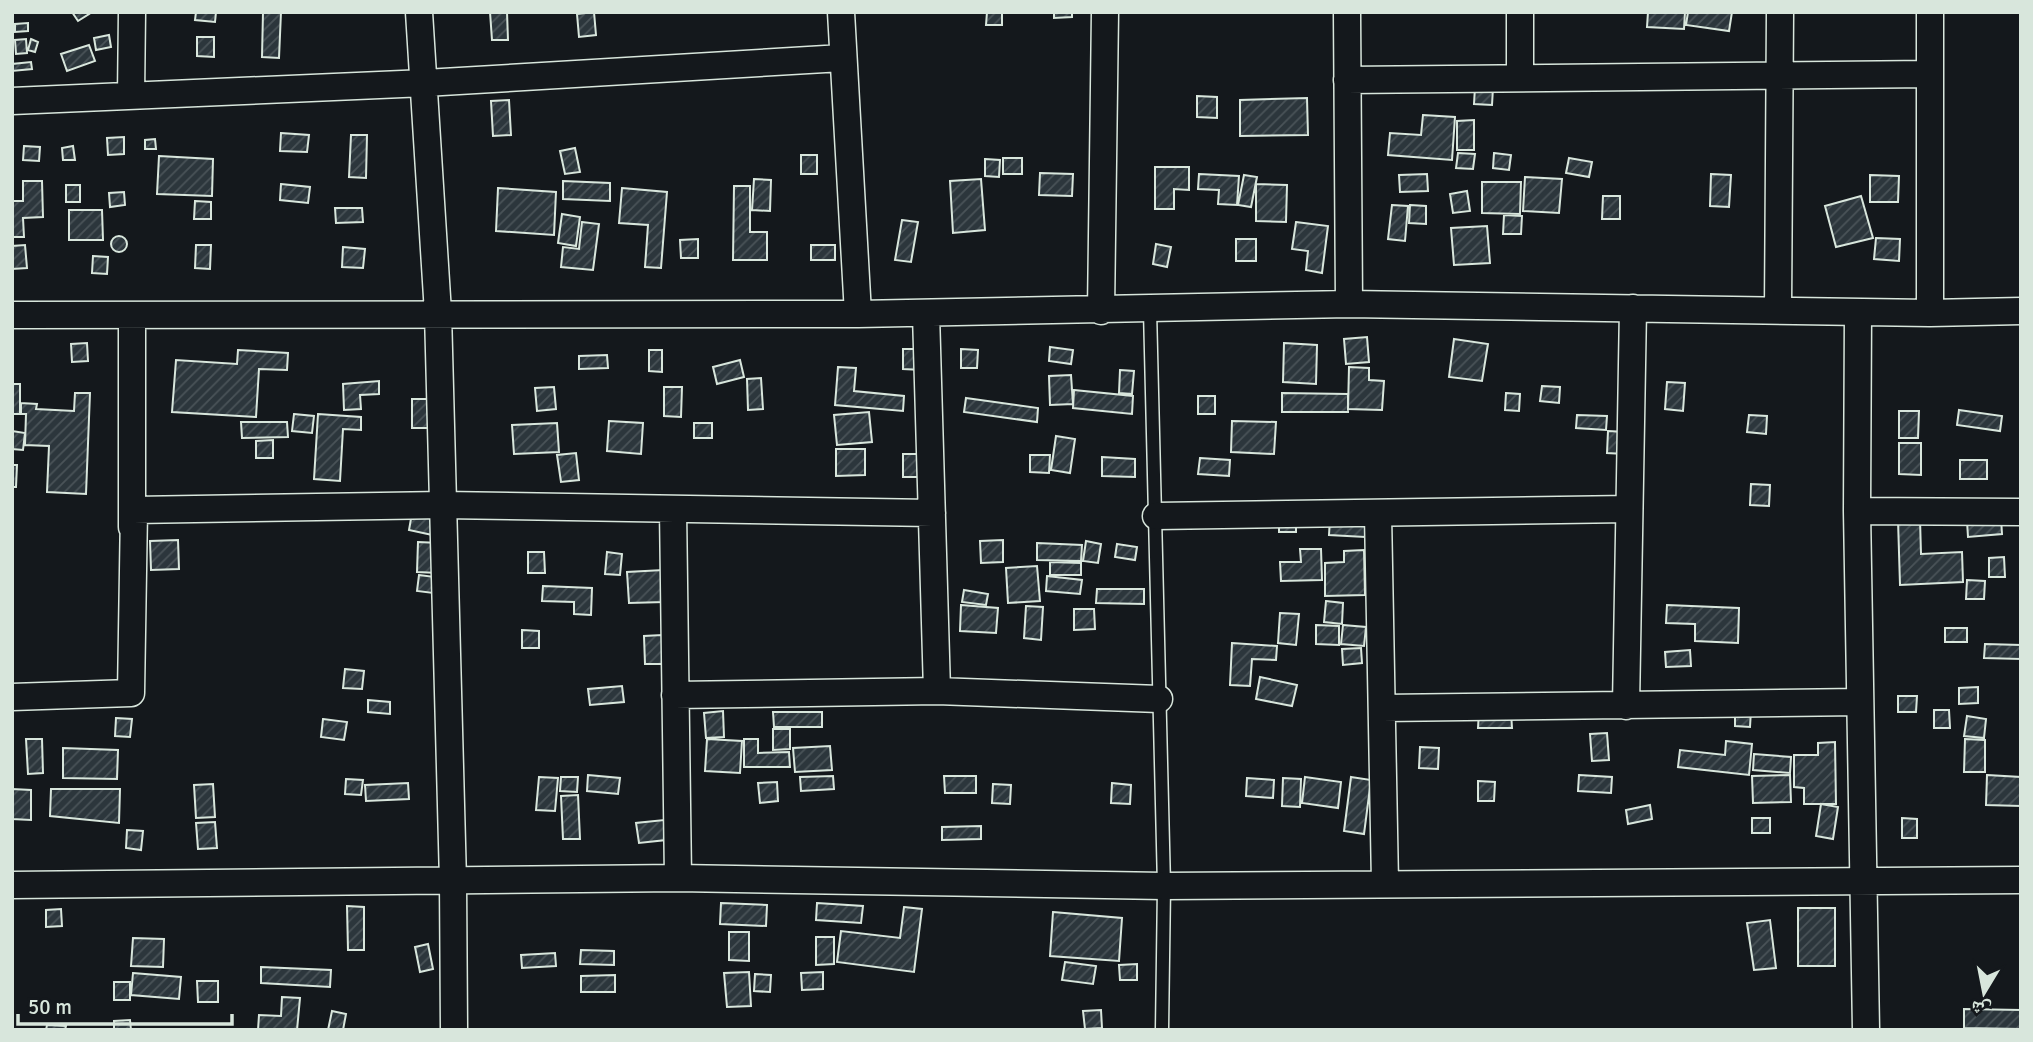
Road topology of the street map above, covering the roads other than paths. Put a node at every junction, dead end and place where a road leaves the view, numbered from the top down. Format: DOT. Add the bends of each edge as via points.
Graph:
graph roads {
  1 [pos="132,12"];
  2 [pos="419,12"];
  3 [pos="841,12"];
  4 [pos="1105,12"];
  5 [pos="1348,12"];
  6 [pos="1520,12"];
  7 [pos="1780,12"];
  8 [pos="1930,12"];
  9 [pos="842,58"];
  10 [pos="1930,74"];
  11 [pos="1781,77"];
  12 [pos="1520,79"];
  13 [pos="1347,80"];
  14 [pos="425,83"];
  15 [pos="131,96"];
  16 [pos="12,102"];
  17 [pos="1349,304"];
  18 [pos="1633,308"];
  19 [pos="1150,310"];
  20 [pos="1778,310"];
  21 [pos="1101,311"];
  22 [pos="2021,311"];
  23 [pos="1858,312"];
  24 [pos="438,313"];
  25 [pos="1930,313"];
  26 [pos="858,314"];
  27 [pos="926,314"];
  28 [pos="12,315"];
  29 [pos="132,316"];
  30 [pos="443,505"];
  31 [pos="673,509"];
  32 [pos="1629,509"];
  33 [pos="1857,511"];
  34 [pos="2021,512"];
  35 [pos="932,513"];
  36 [pos="1378,514"];
  37 [pos="1156,516"];
  38 [pos="937,691"];
  39 [pos="131,693"];
  40 [pos="675,695"];
  41 [pos="12,697"];
  42 [pos="1159,699"];
  43 [pos="1860,702"];
  44 [pos="1626,706"];
  45 [pos="1382,708"];
  46 [pos="678,878"];
  47 [pos="2021,880"];
  48 [pos="453,881"];
  49 [pos="1385,883"];
  50 [pos="1866,883"];
  51 [pos="12,885"];
  52 [pos="1164,886"];
  53 [pos="454,1030"];
  54 [pos="1162,1030"];
  55 [pos="1866,1030"];
  1 -- 15 [label="street"];
  2 -- 14 [label="street"];
  3 -- 9 [label="street"];
  4 -- 21 [label="street"];
  5 -- 13 [label="street"];
  6 -- 12 [label="street"];
  7 -- 11 [label="street"];
  8 -- 10 [label="street"];
  9 -- 14 [label="street"];
  9 -- 26 [label="street"];
  10 -- 11 [label="street"];
  10 -- 25 [label="street"];
  11 -- 12 [label="street"];
  11 -- 20 [label="street"];
  12 -- 13 [label="street"];
  13 -- 17 [label="street"];
  14 -- 15 [label="street"];
  14 -- 24 [label="street"];
  15 -- 16 [label="street"];
  17 -- 18 [label="street"];
  17 -- 19 [label="street"];
  18 -- 20 [label="street"];
  18 -- 32 [label="street"];
  19 -- 21 [label="street"];
  19 -- 37 [label="lane"];
  20 -- 23 [label="street"];
  21 -- 27 [label="street"];
  22 -- 25 [label="street"];
  23 -- 25 [label="street"];
  23 -- 33 [label="street"];
  24 -- 26 [label="street"];
  24 -- 29 [label="street"];
  24 -- 30 [label="street"];
  26 -- 27 [label="street"];
  27 -- 35 [label="street"];
  28 -- 29 [label="street"];
  29 -- 39 [label="street"];
  30 -- 31 [label="street"];
  30 -- 39 [label="street" via="134,510"];
  30 -- 48 [label="street"];
  31 -- 35 [label="street"];
  31 -- 40 [label="street"];
  32 -- 36 [label="street"];
  32 -- 44 [label="street"];
  33 -- 34 [label="street"];
  33 -- 43 [label="street"];
  35 -- 38 [label="street"];
  36 -- 37 [label="street"];
  36 -- 45 [label="street"];
  37 -- 42 [label="lane"];
  38 -- 40 [label="street"];
  38 -- 42 [label="street"];
  39 -- 41 [label="street"];
  40 -- 46 [label="street"];
  42 -- 52 [label="lane"];
  43 -- 44 [label="street"];
  43 -- 50 [label="street"];
  44 -- 45 [label="street"];
  45 -- 49 [label="street"];
  46 -- 48 [label="street"];
  46 -- 52 [label="street"];
  47 -- 50 [label="street"];
  48 -- 51 [label="street"];
  48 -- 53 [label="street"];
  49 -- 50 [label="street"];
  49 -- 52 [label="street"];
  50 -- 55 [label="street"];
  52 -- 54 [label="lane"];
}
